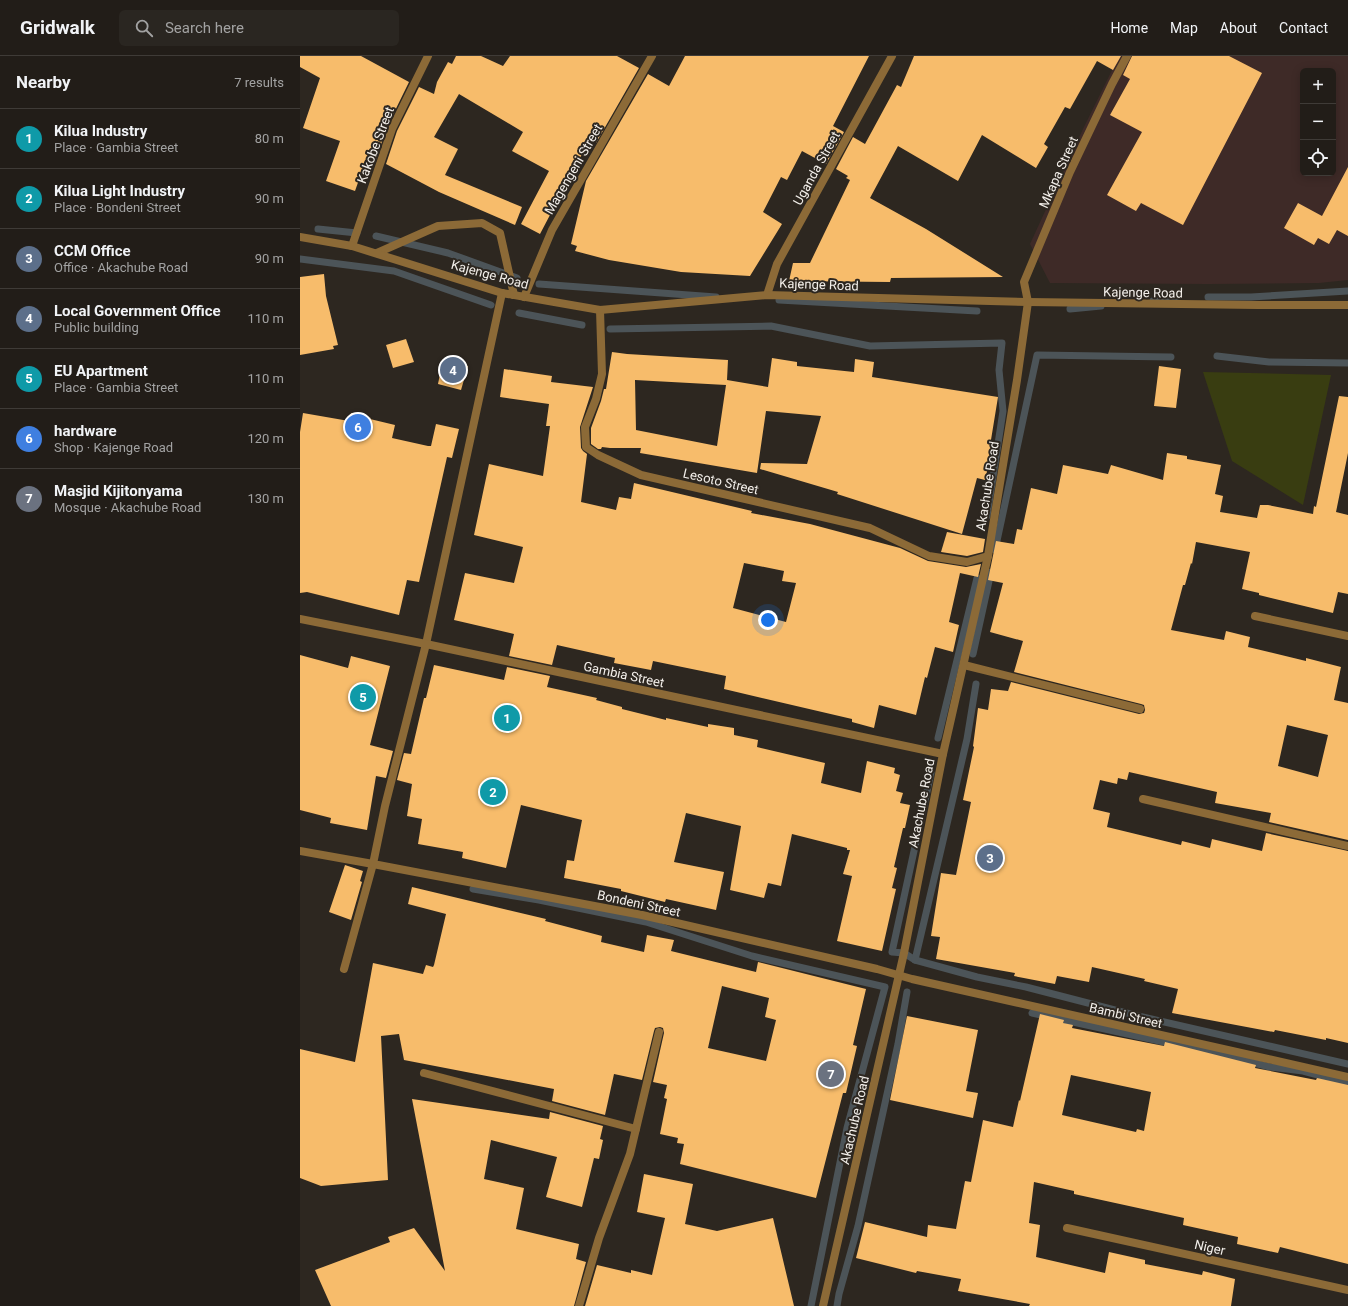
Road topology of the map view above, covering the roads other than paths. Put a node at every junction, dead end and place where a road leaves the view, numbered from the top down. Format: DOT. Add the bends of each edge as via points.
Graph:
graph roads {
  1 [pos="428,56"];
  2 [pos="652,56"];
  3 [pos="892,56"];
  4 [pos="1127,56"];
  5 [pos="300,237"];
  6 [pos="352,246"];
  7 [pos="377,253"];
  8 [pos="502,293"];
  9 [pos="514,295"];
  10 [pos="767,295"];
  11 [pos="524,297"];
  12 [pos="1028,302"];
  13 [pos="1348,305"];
  14 [pos="600,310"];
  15 [pos="988,556"];
  16 [pos="1255,616"];
  17 [pos="300,619"];
  18 [pos="1348,636"];
  19 [pos="426,644"];
  20 [pos="964,665"];
  21 [pos="1140,709"];
  22 [pos="943,754"];
  23 [pos="1143,799"];
  24 [pos="1348,846"];
  25 [pos="300,851"];
  26 [pos="373,864"];
  27 [pos="344,969"];
  28 [pos="899,975"];
  29 [pos="659,1032"];
  30 [pos="424,1073"];
  31 [pos="1348,1077"];
  32 [pos="636,1129"];
  33 [pos="1068,1228"];
  34 [pos="1348,1290"];
  35 [pos="579,1306"];
  36 [pos="823,1306"];
  1 -- 6 [label="street, Kakobe Street" via="392,129"];
  2 -- 11 [label="street, Magengeni Street" via="552,230"];
  3 -- 10 [label="street, Uganda Street" via="777,264"];
  4 -- 12 [label="street, Mkapa Street" via="1070,172 1024,282"];
  5 -- 6 [label="street, Kajenge Road"];
  6 -- 7 [label="street, Kajenge Road"];
  7 -- 8 [label="street, Kajenge Road"];
  7 -- 9 [label="street" via="438,226 482,223 500,233"];
  8 -- 9 [label="street, Kajenge Road"];
  8 -- 19 [label="street"];
  9 -- 11 [label="street, Kajenge Road"];
  10 -- 12 [label="street, Kajenge Road"];
  10 -- 14 [label="street, Kajenge Road"];
  11 -- 14 [label="street, Kajenge Road"];
  12 -- 13 [label="street, Kajenge Road"];
  12 -- 15 [label="street, Akachube Road"];
  14 -- 15 [label="street, Lesoto Street" via="602,374 585,427 586,447 598,455 641,475 870,528 929,556 967,562"];
  15 -- 20 [label="street, Akachube Road"];
  16 -- 18 [label="street"];
  17 -- 19 [label="street, Gambia Street"];
  19 -- 22 [label="street, Gambia Street"];
  19 -- 26 [label="street"];
  20 -- 21 [label="street"];
  20 -- 22 [label="street, Akachube Road"];
  22 -- 28 [label="street, Akachube Road"];
  23 -- 24 [label="street"];
  25 -- 26 [label="street, Bondeni Street"];
  26 -- 27 [label="street"];
  26 -- 28 [label="street, Bondeni Street" via="642,915"];
  28 -- 31 [label="street, Bambi Street"];
  28 -- 36 [label="street, Akachube Road"];
  29 -- 32 [label="street"];
  30 -- 32 [label="street"];
  32 -- 35 [label="street"];
  33 -- 34 [label="street, Niger"];
}
